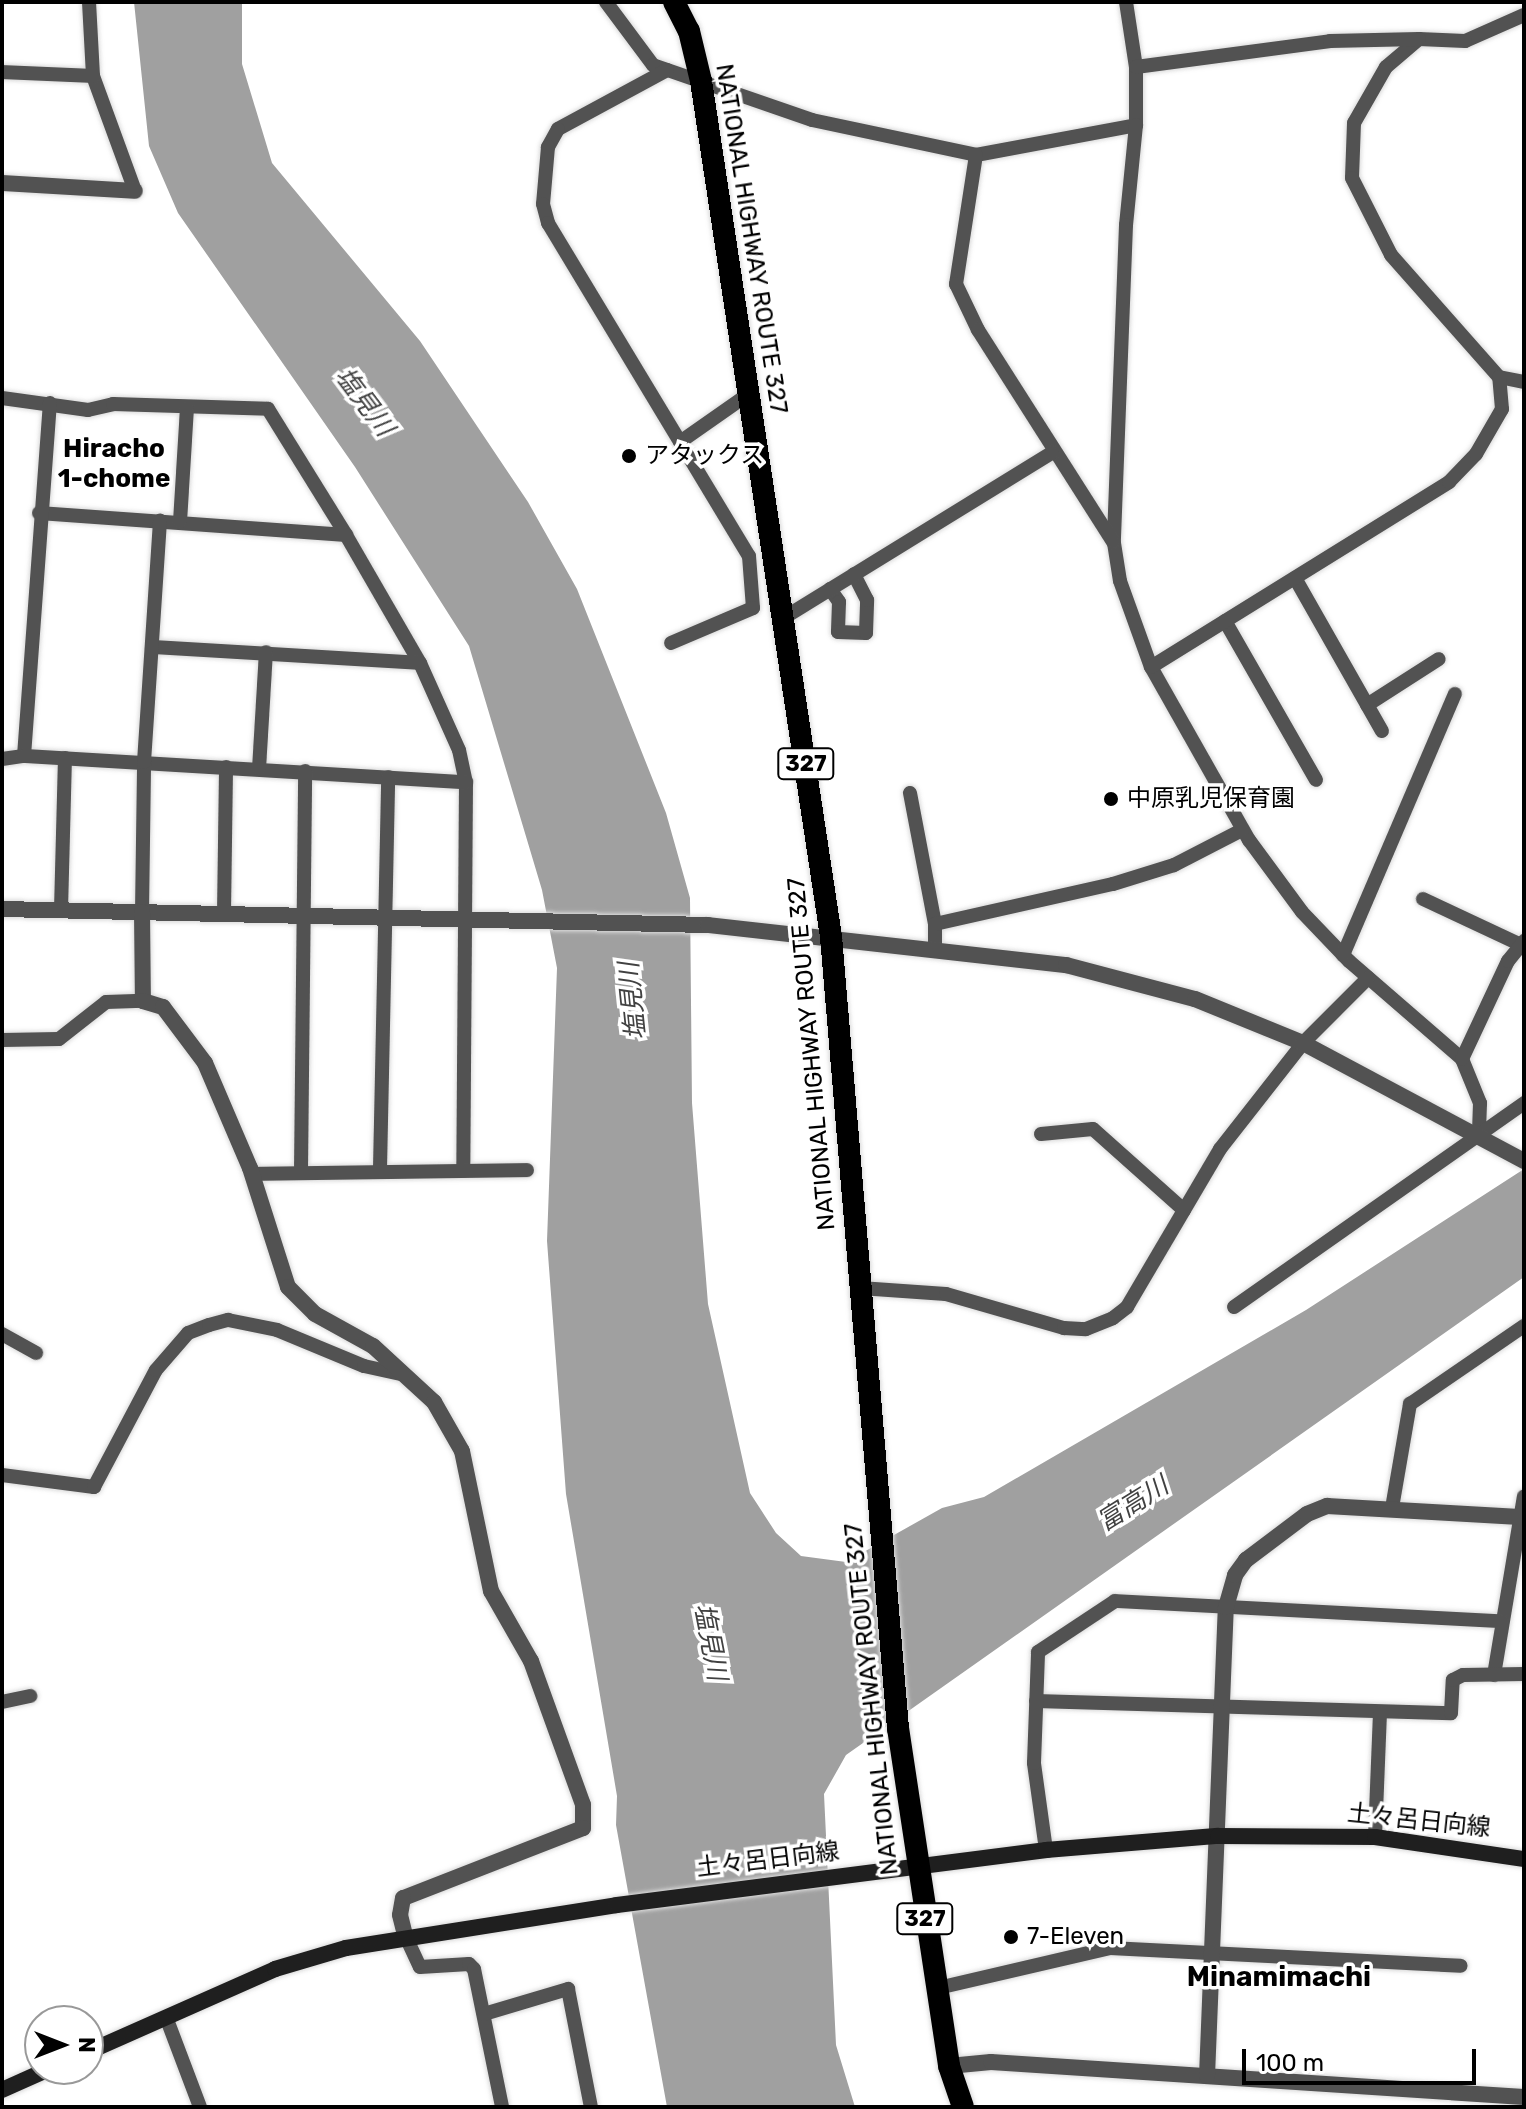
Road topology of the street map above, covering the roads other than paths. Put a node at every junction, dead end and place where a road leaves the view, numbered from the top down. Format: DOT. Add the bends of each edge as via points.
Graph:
graph roads {
  1 [pos="89,2"];
  2 [pos="606,2"];
  3 [pos="674,2"];
  4 [pos="1126,2"];
  5 [pos="1524,15"];
  6 [pos="1419,39"];
  7 [pos="1136,67"];
  8 [pos="667,70"];
  9 [pos="2,72"];
  10 [pos="93,76"];
  11 [pos="701,81"];
  12 [pos="1136,125"];
  13 [pos="976,155"];
  14 [pos="2,183"];
  15 [pos="135,191"];
  16 [pos="1499,377"];
  17 [pos="1524,382"];
  18 [pos="750,393"];
  19 [pos="2,398"];
  20 [pos="50,403"];
  21 [pos="187,409"];
  22 [pos="680,442"];
  23 [pos="1052,453"];
  24 [pos="39,513"];
  25 [pos="160,521"];
  26 [pos="180,522"];
  27 [pos="346,535"];
  28 [pos="1114,543"];
  29 [pos="854,574"];
  30 [pos="1295,578"];
  31 [pos="830,589"];
  32 [pos="785,617"];
  33 [pos="1225,621"];
  34 [pos="671,643"];
  35 [pos="152,647"];
  36 [pos="266,652"];
  37 [pos="1439,659"];
  38 [pos="420,663"];
  39 [pos="1151,667"];
  40 [pos="1455,694"];
  41 [pos="1367,705"];
  42 [pos="1382,731"];
  43 [pos="24,756"];
  44 [pos="65,758"];
  45 [pos="2,759"];
  46 [pos="144,762"];
  47 [pos="226,767"];
  48 [pos="259,769"];
  49 [pos="305,771"];
  50 [pos="388,777"];
  51 [pos="1316,780"];
  52 [pos="466,782"];
  53 [pos="910,793"];
  54 [pos="1242,830"];
  55 [pos="1423,899"];
  56 [pos="2,909"];
  57 [pos="61,910"];
  58 [pos="142,912"];
  59 [pos="224,913"];
  60 [pos="304,914"];
  61 [pos="385,917"];
  62 [pos="466,919"];
  63 [pos="935,924"];
  64 [pos="831,937"];
  65 [pos="1522,943"];
  66 [pos="935,948"];
  67 [pos="1343,955"];
  68 [pos="1368,978"];
  69 [pos="143,1001"];
  70 [pos="2,1040"];
  71 [pos="1303,1043"];
  72 [pos="1462,1059"];
  73 [pos="1524,1103"];
  74 [pos="1041,1134"];
  75 [pos="1483,1137"];
  76 [pos="1524,1161"];
  77 [pos="463,1168"];
  78 [pos="380,1169"];
  79 [pos="301,1170"];
  80 [pos="527,1170"];
  81 [pos="252,1174"];
  82 [pos="1184,1210"];
  83 [pos="860,1288"];
  84 [pos="1234,1307"];
  85 [pos="1524,1326"];
  86 [pos="2,1334"];
  87 [pos="36,1353"];
  88 [pos="405,1375"];
  89 [pos="2,1475"];
  90 [pos="1524,1496"];
  91 [pos="1392,1508"];
  92 [pos="1520,1517"];
  93 [pos="1226,1607"];
  94 [pos="1501,1621"];
  95 [pos="1524,1674"];
  96 [pos="1494,1675"];
  97 [pos="30,1696"];
  98 [pos="1036,1701"];
  99 [pos="2,1702"];
  100 [pos="1223,1709"];
  101 [pos="1380,1713"];
  102 [pos="1218,1836"];
  103 [pos="1375,1837"];
  104 [pos="1046,1850"];
  105 [pos="1524,1859"];
  106 [pos="916,1867"];
  107 [pos="405,1935"];
  108 [pos="1212,1957"];
  109 [pos="1461,1966"];
  110 [pos="938,1988"];
  111 [pos="484,2014"];
  112 [pos="166,2017"];
  113 [pos="104,2045"];
  114 [pos="949,2066"];
  115 [pos="1207,2076"];
  116 [pos="24,2080"];
  117 [pos="2,2090"];
  118 [pos="1524,2097"];
  119 [pos="200,2107"];
  120 [pos="502,2107"];
  121 [pos="591,2107"];
  122 [pos="963,2107"];
  1 -- 10 [label="street"];
  2 -- 8 [label="street" via="653,65"];
  3 -- 11 [label="highway, NATIONAL HIGHWAY ROUTE 327 / 327" via="689,31"];
  4 -- 7 [label="street"];
  5 -- 6 [label="street" via="1465,41"];
  6 -- 7 [label="street" via="1330,41"];
  6 -- 16 [label="street" via="1386,67 1354,123 1352,178 1391,255"];
  7 -- 12 [label="street"];
  8 -- 11 [label="street"];
  8 -- 22 [label="street" via="558,129 548,147 543,204 548,223"];
  9 -- 10 [label="street"];
  10 -- 15 [label="street"];
  11 -- 13 [label="street" via="812,120"];
  11 -- 18 [label="highway, NATIONAL HIGHWAY ROUTE 327 / 327"];
  12 -- 13 [label="street"];
  12 -- 28 [label="street" via="1126,225"];
  13 -- 23 [label="street" via="956,284"];
  14 -- 15 [label="street"];
  16 -- 17 [label="street"];
  16 -- 30 [label="street" via="1502,409 1476,454 1449,482"];
  18 -- 22 [label="street"];
  18 -- 32 [label="highway, NATIONAL HIGHWAY ROUTE 327 / 327"];
  19 -- 20 [label="street"];
  20 -- 21 [label="street" via="88,410 113,404"];
  20 -- 24 [label="street"];
  21 -- 26 [label="street"];
  21 -- 27 [label="street" via="268,409"];
  22 -- 34 [label="street" via="749,556 753,608"];
  23 -- 28 [label="street"];
  23 -- 29 [label="street"];
  24 -- 25 [label="street"];
  24 -- 43 [label="street"];
  25 -- 26 [label="street"];
  25 -- 35 [label="street"];
  26 -- 27 [label="street"];
  27 -- 38 [label="street"];
  28 -- 39 [label="street" via="1120,581"];
  29 -- 31 [label="street"];
  29 -- 31 [label="street" via="867,600 866,633 838,632 839,602"];
  30 -- 33 [label="street"];
  30 -- 41 [label="street"];
  31 -- 32 [label="street"];
  32 -- 64 [label="highway, NATIONAL HIGHWAY ROUTE 327 / 327"];
  33 -- 39 [label="street"];
  33 -- 51 [label="street"];
  35 -- 36 [label="street"];
  35 -- 46 [label="street"];
  36 -- 38 [label="street"];
  36 -- 48 [label="street"];
  37 -- 41 [label="street"];
  38 -- 52 [label="street" via="459,750"];
  39 -- 54 [label="street"];
  40 -- 67 [label="street"];
  41 -- 42 [label="street"];
  43 -- 44 [label="street"];
  43 -- 45 [label="street"];
  44 -- 46 [label="street"];
  44 -- 57 [label="street"];
  46 -- 47 [label="street"];
  46 -- 58 [label="street"];
  47 -- 48 [label="street"];
  47 -- 59 [label="street"];
  48 -- 49 [label="street"];
  49 -- 50 [label="street"];
  49 -- 60 [label="street"];
  50 -- 52 [label="street"];
  50 -- 61 [label="street"];
  52 -- 62 [label="street"];
  53 -- 63 [label="street"];
  54 -- 63 [label="street" via="1174,865 1113,884"];
  54 -- 67 [label="street" via="1302,912"];
  55 -- 65 [label="street"];
  56 -- 57 [label="street"];
  57 -- 58 [label="street"];
  58 -- 59 [label="street"];
  58 -- 69 [label="street"];
  59 -- 60 [label="street"];
  60 -- 61 [label="street"];
  60 -- 79 [label="street"];
  61 -- 62 [label="street"];
  61 -- 78 [label="street"];
  62 -- 64 [label="street" via="708,925"];
  62 -- 77 [label="street"];
  63 -- 66 [label="street"];
  64 -- 66 [label="street"];
  64 -- 83 [label="highway, NATIONAL HIGHWAY ROUTE 327 / 327"];
  65 -- 72 [label="street"];
  66 -- 71 [label="street" via="1111,976 1195,999"];
  67 -- 68 [label="street"];
  68 -- 71 [label="street"];
  68 -- 72 [label="street"];
  69 -- 70 [label="street" via="106,1002 59,1039"];
  69 -- 81 [label="street" via="163,1007 183,1027 205,1063"];
  71 -- 75 [label="street"];
  71 -- 82 [label="street" via="1220,1149"];
  72 -- 75 [label="street" via="1480,1103"];
  73 -- 75 [label="street"];
  74 -- 82 [label="street" via="1093,1129"];
  75 -- 76 [label="street"];
  75 -- 84 [label="street"];
  77 -- 78 [label="street"];
  77 -- 80 [label="street"];
  78 -- 79 [label="street"];
  79 -- 81 [label="street"];
  81 -- 88 [label="street" via="288,1287 315,1314 373,1346"];
  82 -- 83 [label="street" via="1127,1307 1086,1329 1064,1328 946,1294"];
  83 -- 106 [label="highway, NATIONAL HIGHWAY ROUTE 327 / 327" via="898,1728"];
  85 -- 91 [label="street" via="1410,1404"];
  86 -- 87 [label="street"];
  88 -- 89 [label="street" via="364,1366 277,1330 228,1320 188,1333 156,1370 94,1487"];
  88 -- 107 [label="street" via="434,1402 462,1451 491,1591 536,1676 574,1778 583,1828 403,1898"];
  90 -- 92 [label="street"];
  91 -- 92 [label="street"];
  91 -- 93 [label="street" via="1327,1506 1307,1514 1246,1560 1235,1575"];
  92 -- 94 [label="street"];
  93 -- 94 [label="street"];
  93 -- 98 [label="street" via="1115,1601 1038,1652"];
  93 -- 100 [label="street"];
  94 -- 96 [label="street"];
  95 -- 96 [label="street"];
  96 -- 101 [label="street" via="1453,1680 1451,1713"];
  97 -- 99 [label="street"];
  98 -- 100 [label="street"];
  98 -- 104 [label="street" via="1034,1763"];
  100 -- 101 [label="street"];
  100 -- 102 [label="street"];
  101 -- 103 [label="street"];
  102 -- 103 [label="main road, 土々呂日向線"];
  102 -- 104 [label="main road, 土々呂日向線"];
  102 -- 108 [label="street"];
  103 -- 105 [label="main road, 土々呂日向線"];
  104 -- 106 [label="main road, 土々呂日向線"];
  106 -- 107 [label="main road, 土々呂日向線"];
  106 -- 110 [label="highway, NATIONAL HIGHWAY ROUTE 327 / 327"];
  107 -- 111 [label="street" via="420,1967 469,1964 474,1969"];
  107 -- 112 [label="main road, 土々呂日向線" via="275,1969"];
  108 -- 109 [label="street"];
  108 -- 110 [label="street" via="1110,1948"];
  108 -- 115 [label="street"];
  110 -- 114 [label="highway, NATIONAL HIGHWAY ROUTE 327 / 327"];
  111 -- 120 [label="street"];
  111 -- 121 [label="street" via="568,1989"];
  112 -- 113 [label="main road, 土々呂日向線"];
  112 -- 119 [label="street"];
  114 -- 115 [label="street" via="991,2062"];
  114 -- 122 [label="highway, NATIONAL HIGHWAY ROUTE 327 / 327"];
  115 -- 118 [label="street"];
  116 -- 117 [label="main road"];
}
